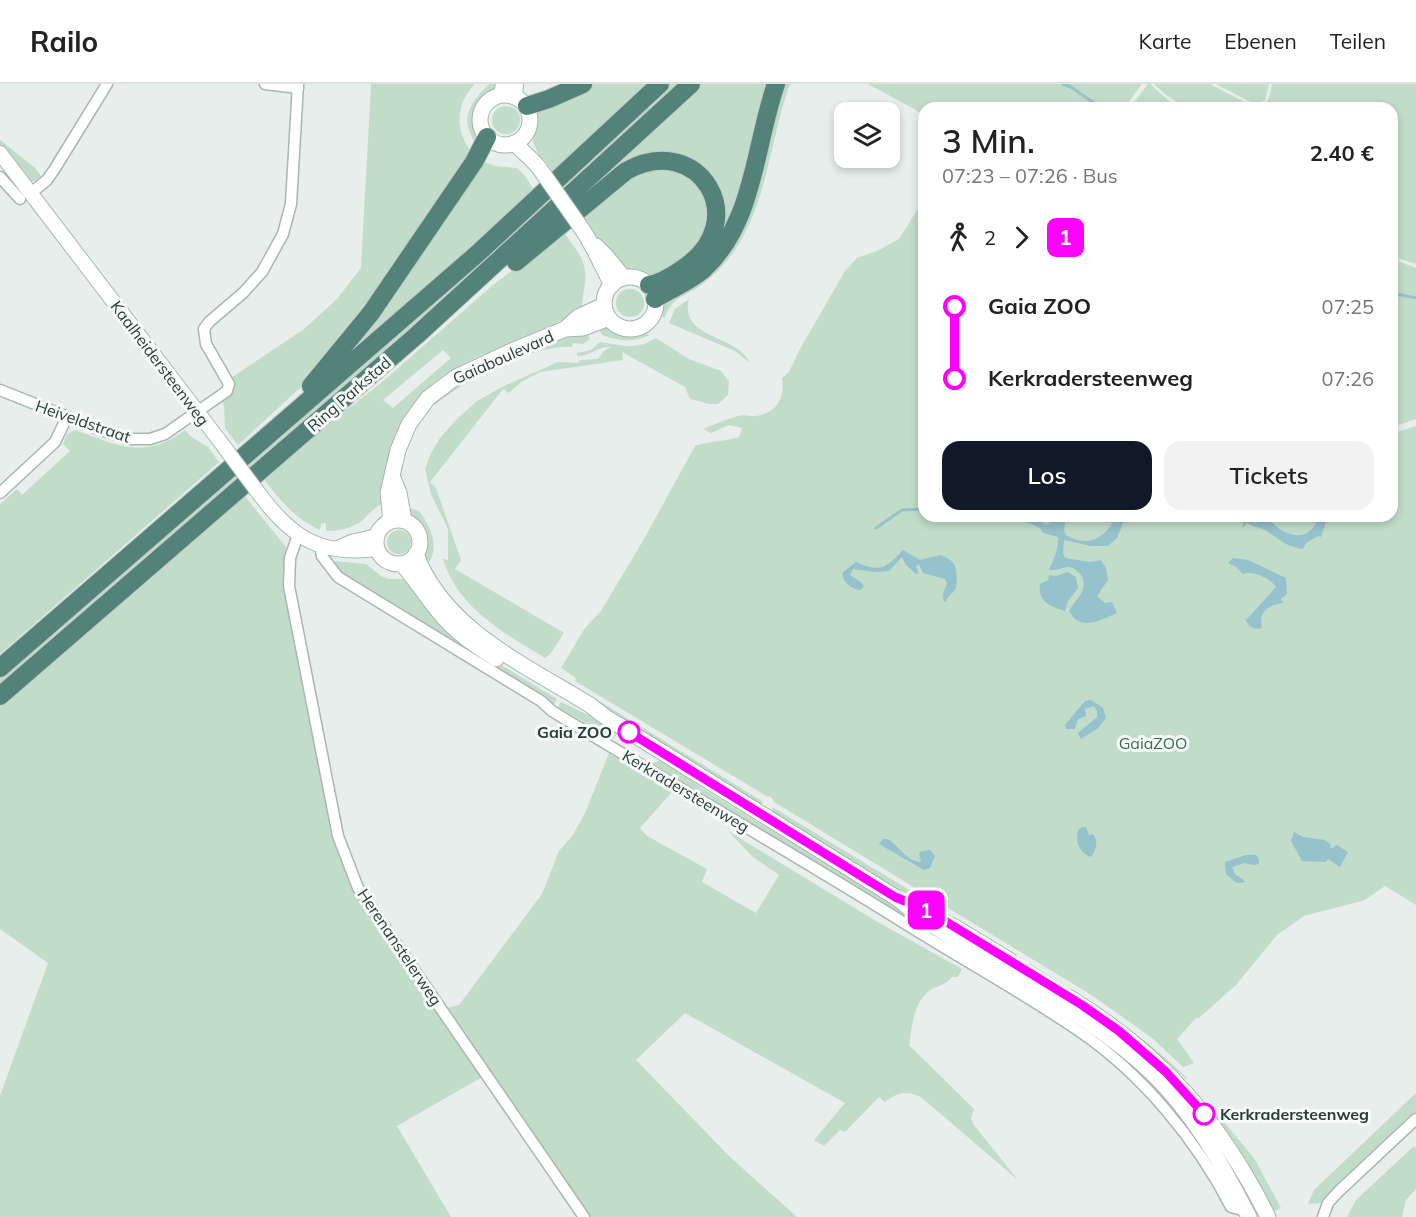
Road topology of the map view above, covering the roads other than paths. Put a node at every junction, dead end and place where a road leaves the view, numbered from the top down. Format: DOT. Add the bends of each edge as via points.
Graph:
graph roads {
  1 [pos="107,84"];
  2 [pos="265,84"];
  3 [pos="584,84"];
  4 [pos="660,84"];
  5 [pos="691,84"];
  6 [pos="776,84"];
  7 [pos="298,86"];
  8 [pos="512,93"];
  9 [pos="487,137"];
  10 [pos="520,139"];
  11 [pos="0,153"];
  12 [pos="0,177"];
  13 [pos="26,196"];
  14 [pos="618,281"];
  15 [pos="466,292"];
  16 [pos="652,292"];
  17 [pos="606,311"];
  18 [pos="0,390"];
  19 [pos="197,412"];
  20 [pos="67,417"];
  21 [pos="258,445"];
  22 [pos="0,493"];
  23 [pos="397,521"];
  24 [pos="298,535"];
  25 [pos="377,543"];
  26 [pos="321,551"];
  27 [pos="416,554"];
  28 [pos="402,564"];
  29 [pos="0,668"];
  30 [pos="0,696"];
  31 [pos="604,716"];
  32 [pos="982,957"];
  33 [pos="1416,1119"];
  34 [pos="1247,1214"];
  35 [pos="584,1217"];
  36 [pos="1269,1217"];
  37 [pos="1323,1217"];
  1 -- 13 [label="street" via="47,180"];
  2 -- 7 [label="street"];
  3 -- 8 [label="highway" via="549,99"];
  4 -- 21 [label="highway, Ring Parkstad" via="477,254"];
  5 -- 15 [label="highway, Ring Parkstad"];
  6 -- 16 [label="highway" via="744,208 727,243 701,271"];
  7 -- 19 [label="street, Heiveldstraat" via="291,204 286,224 262,272 204,329 206,344 229,387"];
  8 -- 9 [label="main road" via="487,102 483,109 480,124"];
  8 -- 10 [label="main road" via="531,118"];
  9 -- 10 [label="main road" via="500,145"];
  9 -- 21 [label="highway" via="366,320"];
  10 -- 14 [label="main road, bridge" via="522,153 536,164 591,242 600,264"];
  11 -- 13 [label="street, Kaalheidersteenweg"];
  12 -- 13 [label="street, Kaalheidersteenweg"];
  13 -- 19 [label="street, Kaalheidersteenweg"];
  14 -- 16 [label="main road" via="640,279"];
  14 -- 17 [label="main road" via="604,298"];
  15 -- 16 [label="highway" via="496,278 626,171 646,162 664,160 686,166 700,176 715,202 716,221 708,244 696,260"];
  15 -- 30 [label="highway, Ring Parkstad"];
  16 -- 17 [label="main road" via="653,314 639,327 619,327"];
  17 -- 23 [label="main road, Gaiaboulevard" via="583,328 565,329 466,371 437,390 419,408 398,450 388,493"];
  18 -- 20 [label="street, Heiveldstraat"];
  19 -- 20 [label="street, Heiveldstraat" via="165,434 146,440 129,439"];
  19 -- 24 [label="street, Kaalheidersteenweg, bridge" via="278,518"];
  20 -- 22 [label="street" via="55,442"];
  21 -- 29 [label="highway, Ring Parkstad"];
  23 -- 25 [label="main road" via="382,527"];
  23 -- 27 [label="main road" via="413,525 419,534"];
  24 -- 26 [label="street, Kaalheidersteenweg"];
  24 -- 35 [label="street, Herenanstelerweg" via="290,558 289,585 338,836 358,888"];
  25 -- 26 [label="street, Kaalheidersteenweg" via="352,552 338,548"];
  25 -- 28 [label="main road" via="386,560"];
  26 -- 32 [label="street, Kerkradersteenweg" via="338,577 552,711 865,898"];
  27 -- 28 [label="main road"];
  27 -- 31 [label="main road, Kerkradersteenweg" via="437,591 471,628"];
  28 -- 31 [label="main road, Kerkradersteenweg" via="439,613 473,644 560,698"];
  31 -- 32 [label="main road, Kerkradersteenweg" via="895,897"];
  32 -- 34 [label="main road, Kerkradersteenweg" via="1094,1026 1152,1073 1203,1135"];
  32 -- 36 [label="main road, Kerkradersteenweg" via="1102,1018 1166,1072 1224,1140"];
  33 -- 37 [label="street" via="1338,1192"];
}
